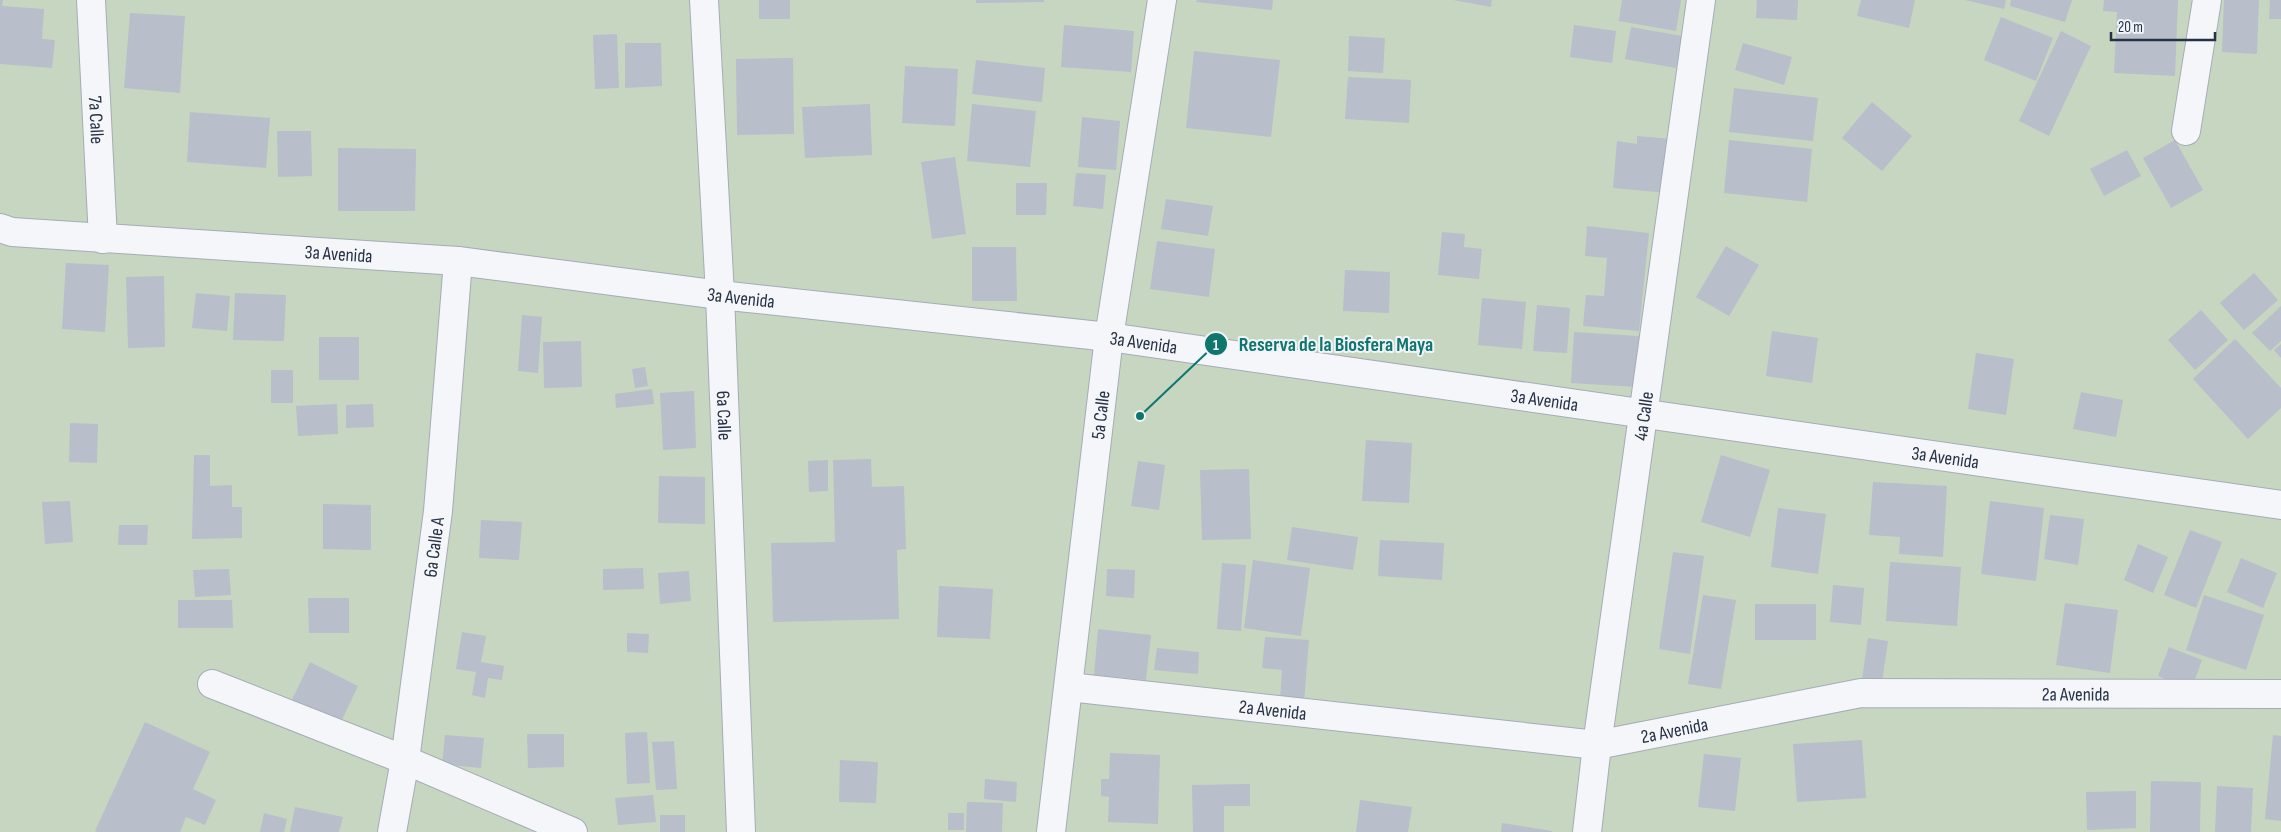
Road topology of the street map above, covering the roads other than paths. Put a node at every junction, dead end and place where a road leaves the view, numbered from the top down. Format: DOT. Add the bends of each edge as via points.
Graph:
graph roads {
  1 [pos="91,0"];
  2 [pos="704,0"];
  3 [pos="1162,0"];
  4 [pos="1701,0"];
  5 [pos="2207,0"];
  6 [pos="2186,131"];
  7 [pos="0,228"];
  8 [pos="102,239"];
  9 [pos="458,261"];
  10 [pos="720,295"];
  11 [pos="1109,336"];
  12 [pos="1644,414"];
  13 [pos="2281,505"];
  14 [pos="212,684"];
  15 [pos="1070,687"];
  16 [pos="2281,694"];
  17 [pos="1597,745"];
  18 [pos="406,760"];
  19 [pos="392,832"];
  20 [pos="573,832"];
  21 [pos="741,832"];
  22 [pos="1051,832"];
  23 [pos="1587,832"];
  1 -- 8 [label="street, 7a Calle"];
  2 -- 10 [label="street, 6a Calle"];
  3 -- 11 [label="street, 5a Calle"];
  4 -- 12 [label="street, 4a Calle"];
  5 -- 6 [label="street"];
  7 -- 8 [label="street, 3a Avenida" via="12,232"];
  8 -- 9 [label="street, 3a Avenida"];
  9 -- 10 [label="street, 3a Avenida"];
  9 -- 18 [label="street, 6a Calle A" via="438,511"];
  10 -- 11 [label="street, 3a Avenida"];
  10 -- 21 [label="street, 6a Calle"];
  11 -- 12 [label="street, 3a Avenida"];
  11 -- 15 [label="street, 5a Calle"];
  12 -- 13 [label="street, 3a Avenida"];
  12 -- 17 [label="street, 4a Calle"];
  14 -- 18 [label="street"];
  15 -- 17 [label="street, 2a Avenida"];
  15 -- 22 [label="street, 5a Calle"];
  16 -- 17 [label="street, 2a Avenida" via="1861,693"];
  17 -- 23 [label="street, 4a Calle"];
  18 -- 19 [label="street, 6a Calle A"];
  18 -- 20 [label="street"];
}
